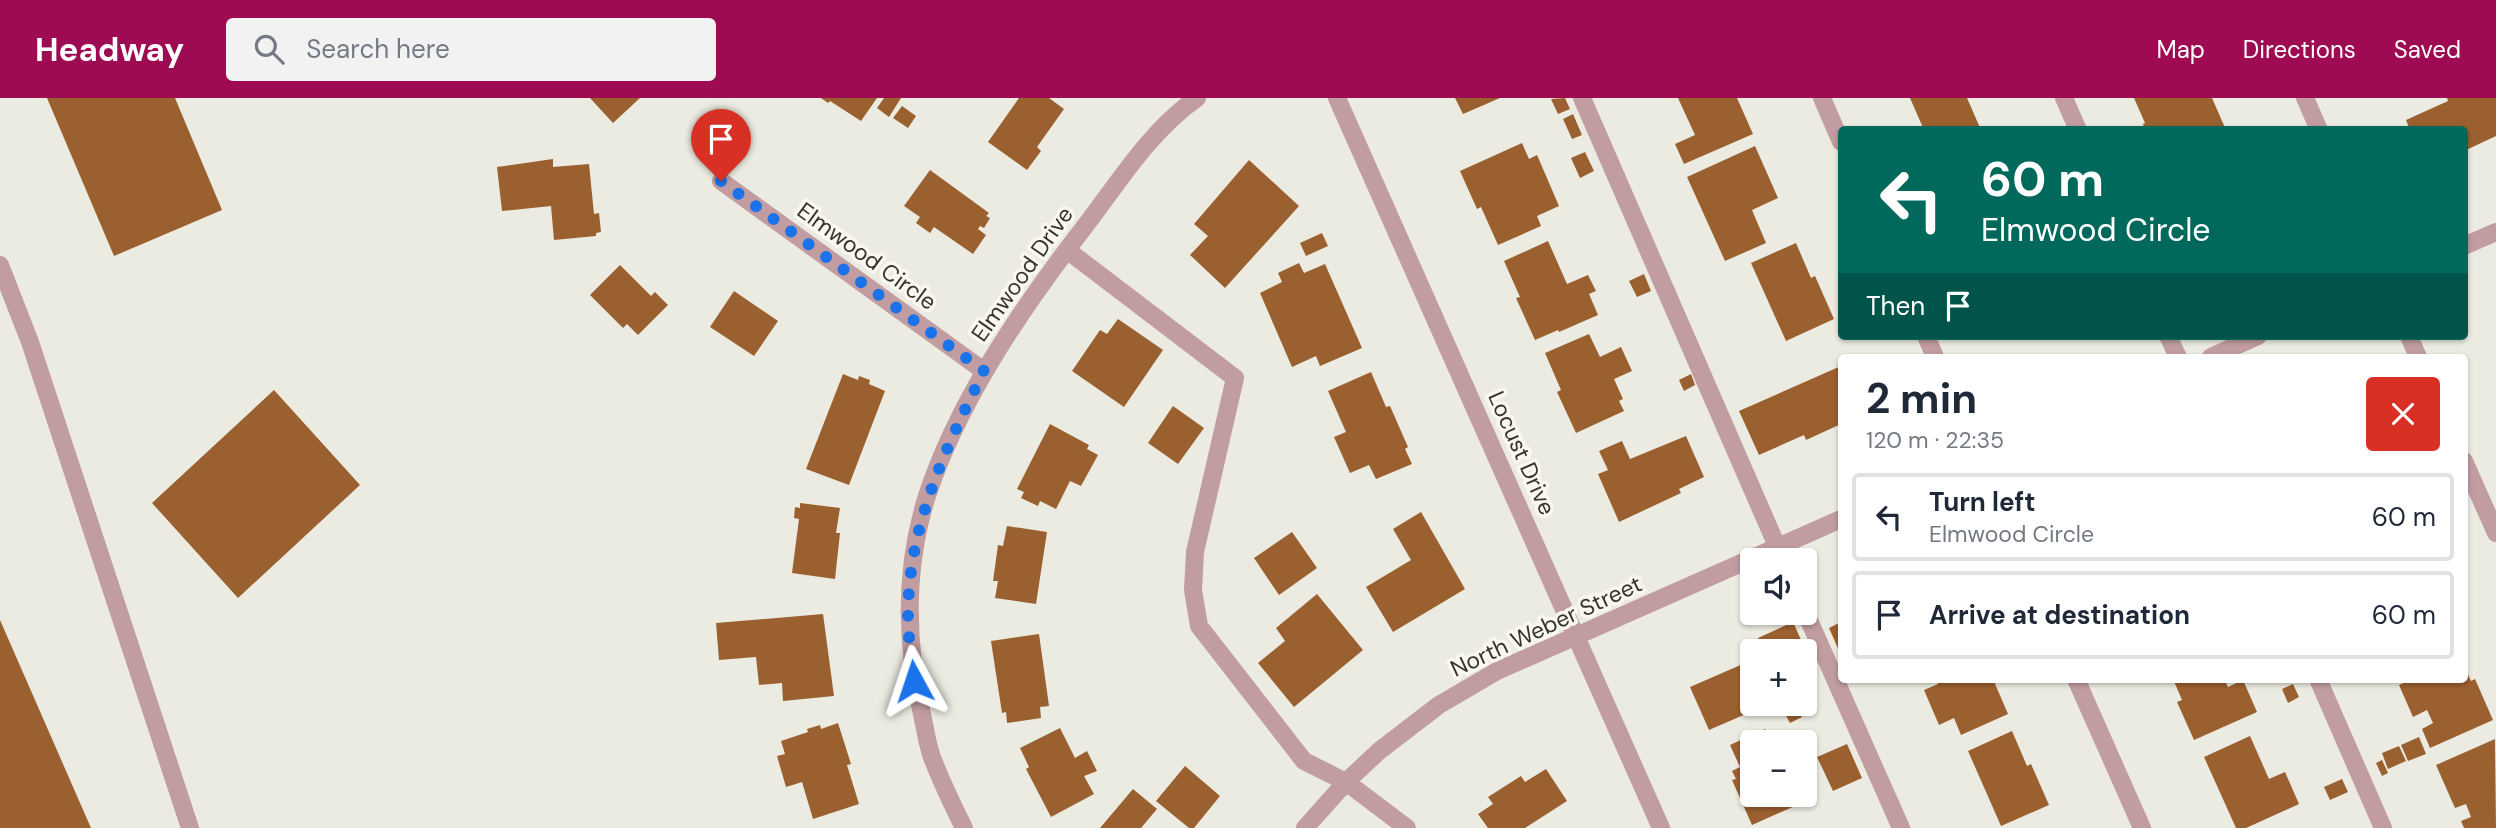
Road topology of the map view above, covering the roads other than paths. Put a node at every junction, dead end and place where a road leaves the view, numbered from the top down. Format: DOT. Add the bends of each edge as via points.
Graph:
graph roads {
  1 [pos="1197,98"];
  2 [pos="1337,98"];
  3 [pos="1582,98"];
  4 [pos="1822,98"];
  5 [pos="2064,98"];
  6 [pos="2305,98"];
  7 [pos="2076,126"];
  8 [pos="2317,126"];
  9 [pos="1838,135"];
  10 [pos="721,181"];
  11 [pos="2496,232"];
  12 [pos="2468,244"];
  13 [pos="1067,250"];
  14 [pos="0,265"];
  15 [pos="2249,340"];
  16 [pos="2218,354"];
  17 [pos="984,371"];
  18 [pos="2468,470"];
  19 [pos="1838,521"];
  20 [pos="2496,533"];
  21 [pos="1777,548"];
  22 [pos="1790,548"];
  23 [pos="1740,570"];
  24 [pos="1811,625"];
  25 [pos="1577,637"];
  26 [pos="2078,683"];
  27 [pos="2320,683"];
  28 [pos="1346,782"];
  29 [pos="189,826"];
  30 [pos="964,828"];
  31 [pos="1305,828"];
  32 [pos="1407,828"];
  33 [pos="1661,828"];
  34 [pos="1901,828"];
  35 [pos="2142,828"];
  36 [pos="2383,828"];
  1 -- 13 [label="street, Elmwood Drive" via="1146,147"];
  2 -- 25 [label="street, Locust Drive"];
  3 -- 21 [label="street"];
  4 -- 9 [label="street"];
  5 -- 7 [label="street"];
  6 -- 8 [label="street"];
  10 -- 17 [label="street, Elmwood Circle"];
  11 -- 12 [label="street"];
  13 -- 17 [label="street, Elmwood Drive"];
  13 -- 28 [label="street" via="1235,378 1195,552 1193,590 1199,626 1304,761"];
  14 -- 29 [label="street" via="30,342"];
  15 -- 16 [label="street"];
  17 -- 30 [label="street, Elmwood Drive" via="944,451 926,500 908,616 914,681 932,759"];
  18 -- 20 [label="street"];
  19 -- 22 [label="street, North Weber Street"];
  23 -- 25 [label="street, North Weber Street"];
  24 -- 34 [label="street"];
  25 -- 28 [label="street, North Weber Street" via="1497,671 1439,705"];
  25 -- 33 [label="street, Locust Drive"];
  26 -- 35 [label="street"];
  27 -- 36 [label="street"];
  28 -- 31 [label="street, North Weber Street"];
  28 -- 32 [label="street"];
}
